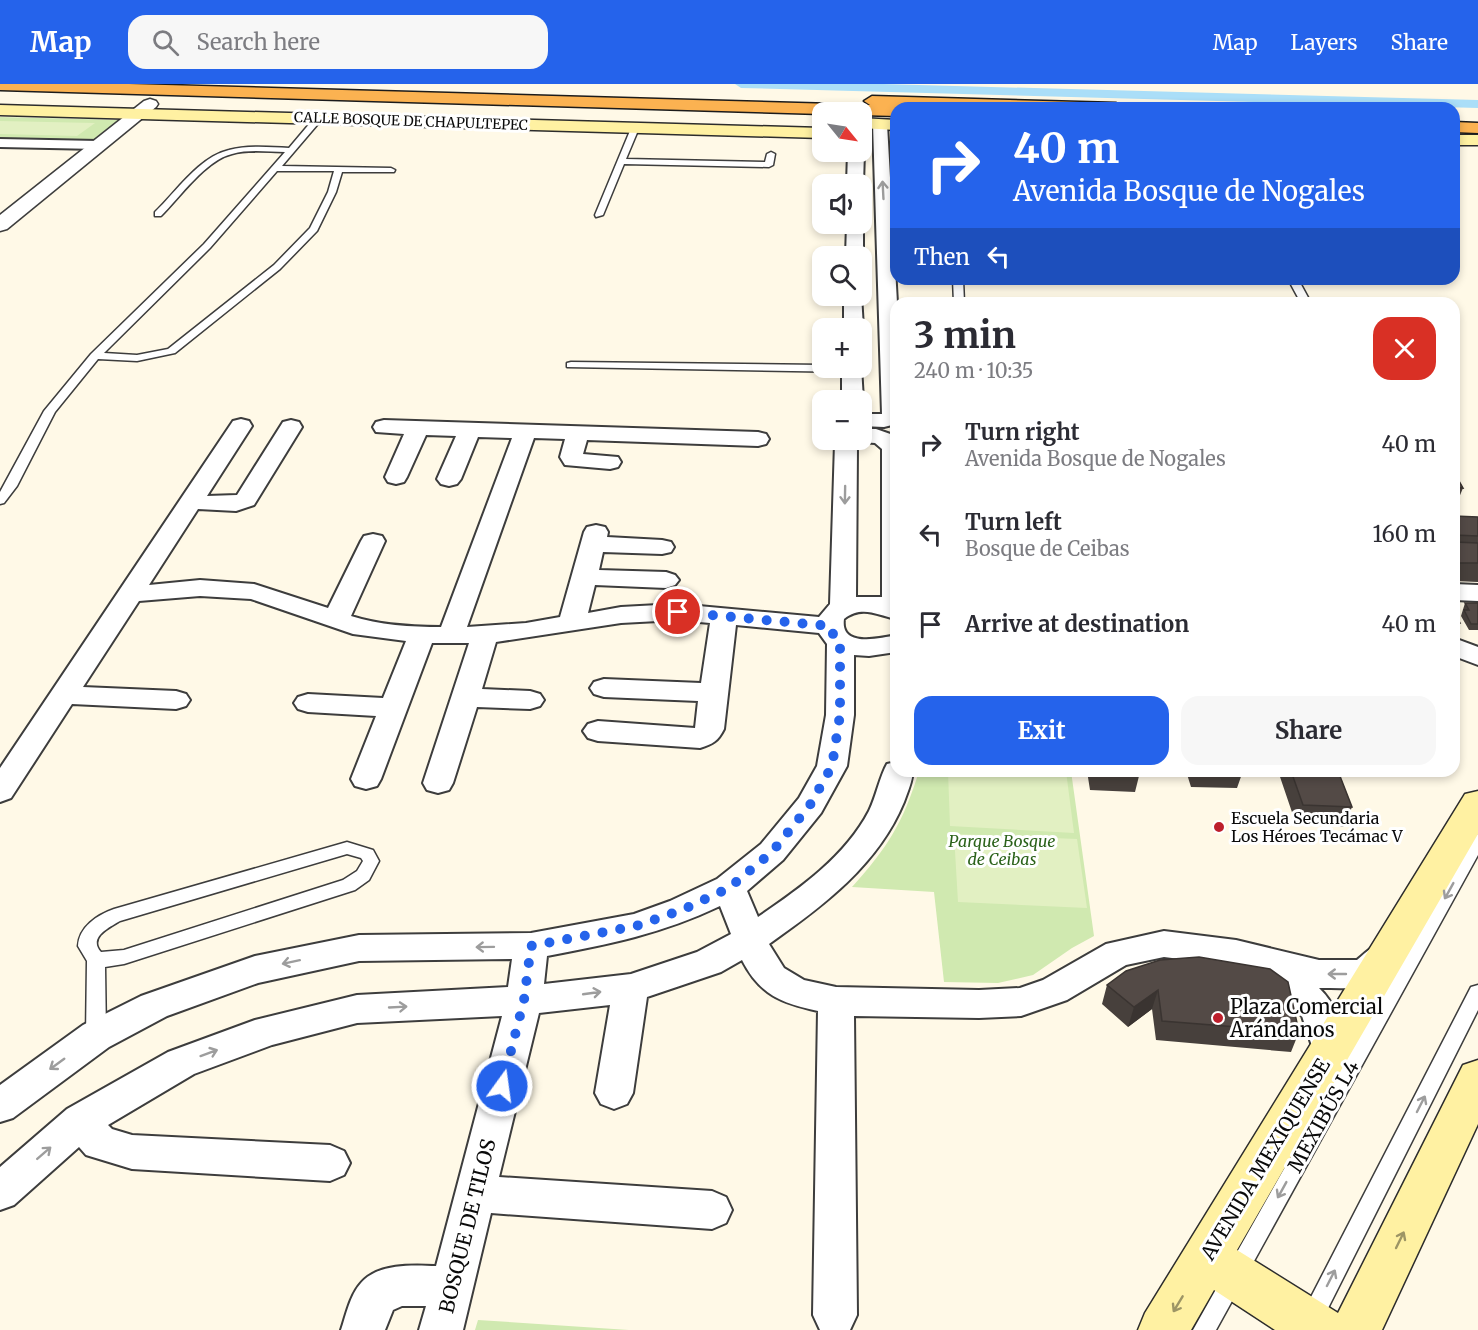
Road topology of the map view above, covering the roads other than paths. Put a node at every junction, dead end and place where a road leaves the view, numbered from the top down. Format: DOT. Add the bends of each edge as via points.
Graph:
graph roads {
  1 [pos="261,84"];
  2 [pos="0,85"];
  3 [pos="0,100"];
  4 [pos="902,102"];
  5 [pos="143,109"];
  6 [pos="0,110"];
  7 [pos="890,111"];
  8 [pos="1460,117"];
  9 [pos="319,118"];
  10 [pos="1478,118"];
  11 [pos="812,122"];
  12 [pos="1460,127"];
  13 [pos="635,128"];
  14 [pos="1478,128"];
  15 [pos="882,131"];
  16 [pos="812,133"];
  17 [pos="1460,140"];
  18 [pos="1478,140"];
  19 [pos="98,145"];
  20 [pos="4,146"];
  21 [pos="1460,149"];
  22 [pos="1478,149"];
  23 [pos="290,150"];
  24 [pos="771,154"];
  25 [pos="621,161"];
  26 [pos="274,168"];
  27 [pos="339,169"];
  28 [pos="391,170"];
  29 [pos="158,214"];
  30 [pos="599,215"];
  31 [pos="0,225"];
  32 [pos="872,267"];
  33 [pos="886,267"];
  34 [pos="95,356"];
  35 [pos="571,365"];
  36 [pos="812,368"];
  37 [pos="890,400"];
  38 [pos="890,418"];
  39 [pos="872,420"];
  40 [pos="241,426"];
  41 [pos="291,427"];
  42 [pos="384,427"];
  43 [pos="418,428"];
  44 [pos="470,430"];
  45 [pos="525,432"];
  46 [pos="578,434"];
  47 [pos="872,435"];
  48 [pos="758,440"];
  49 [pos="890,445"];
  50 [pos="846,450"];
  51 [pos="610,462"];
  52 [pos="396,477"];
  53 [pos="449,479"];
  54 [pos="0,500"];
  55 [pos="190,502"];
  56 [pos="373,541"];
  57 [pos="662,547"];
  58 [pos="584,577"];
  59 [pos="666,580"];
  60 [pos="1460,592"];
  61 [pos="1478,593"];
  62 [pos="130,594"];
  63 [pos="890,609"];
  64 [pos="724,615"];
  65 [pos="336,620"];
  66 [pos="572,622"];
  67 [pos="838,625"];
  68 [pos="422,635"];
  69 [pos="451,635"];
  70 [pos="485,636"];
  71 [pos="1460,645"];
  72 [pos="1478,645"];
  73 [pos="1460,648"];
  74 [pos="890,649"];
  75 [pos="1478,657"];
  76 [pos="604,688"];
  77 [pos="714,693"];
  78 [pos="65,695"];
  79 [pos="465,697"];
  80 [pos="176,700"];
  81 [pos="530,700"];
  82 [pos="308,703"];
  83 [pos="394,708"];
  84 [pos="598,730"];
  85 [pos="897,777"];
  86 [pos="366,778"];
  87 [pos="438,783"];
  88 [pos="0,791"];
  89 [pos="1478,803"];
  90 [pos="1478,840"];
  91 [pos="729,888"];
  92 [pos="751,939"];
  93 [pos="531,946"];
  94 [pos="1388,954"];
  95 [pos="96,959"];
  96 [pos="1271,963"];
  97 [pos="631,988"];
  98 [pos="1478,992"];
  99 [pos="524,1000"];
  100 [pos="836,1001"];
  101 [pos="96,1036"];
  102 [pos="1330,1050"];
  103 [pos="1478,1078"];
  104 [pos="614,1093"];
  105 [pos="0,1106"];
  106 [pos="81,1121"];
  107 [pos="330,1163"];
  108 [pos="0,1192"];
  109 [pos="475,1194"];
  110 [pos="712,1210"];
  111 [pos="1220,1267"];
  112 [pos="452,1288"];
  113 [pos="835,1315"];
  114 [pos="1311,1328"];
  115 [pos="363,1330"];
  116 [pos="441,1330"];
  117 [pos="1163,1330"];
  118 [pos="1204,1330"];
  119 [pos="1356,1330"];
  1 -- 4 [label="highway"];
  2 -- 7 [label="highway"];
  3 -- 5 [label="main road, CALLE BOSQUE DE CHAPULTEPEC"];
  5 -- 6 [label="main road, CALLE BOSQUE DE CHAPULTEPEC"];
  5 -- 9 [label="main road, CALLE BOSQUE DE CHAPULTEPEC"];
  5 -- 11 [label="main road, CALLE BOSQUE DE CHAPULTEPEC"];
  5 -- 19 [label="street"];
  8 -- 10 [label="highway"];
  9 -- 13 [label="main road, CALLE BOSQUE DE CHAPULTEPEC"];
  9 -- 23 [label="lane"];
  12 -- 14 [label="highway"];
  13 -- 16 [label="main road, CALLE BOSQUE DE CHAPULTEPEC"];
  13 -- 25 [label="lane"];
  33 -- 15 [label="street, one-way"];
  17 -- 18 [label="main road"];
  19 -- 20 [label="street"];
  19 -- 31 [label="street"];
  21 -- 22 [label="main road"];
  23 -- 26 [label="lane"];
  23 -- 29 [label="lane" via="250,150 216,157"];
  24 -- 25 [label="lane" via="769,165"];
  25 -- 30 [label="lane"];
  26 -- 27 [label="lane"];
  26 -- 34 [label="lane" via="207,246"];
  27 -- 28 [label="lane"];
  27 -- 34 [label="lane" via="314,229 277,267 171,351 137,358"];
  32 -- 33 [label="street"];
  33 -- 37 [label="street" via="880,344"];
  34 -- 54 [label="lane" via="50,411"];
  35 -- 36 [label="lane"];
  38 -- 39 [label="street"];
  40 -- 55 [label="street"];
  41 -- 55 [label="street" via="246,500 237,504"];
  42 -- 43 [label="street"];
  43 -- 44 [label="street"];
  43 -- 52 [label="street"];
  44 -- 45 [label="street"];
  44 -- 53 [label="street"];
  45 -- 46 [label="street"];
  45 -- 69 [label="street"];
  46 -- 48 [label="street"];
  46 -- 51 [label="street" via="573,460"];
  47 -- 49 [label="street" via="885,438"];
  50 -- 67 [label="street, one-way"];
  55 -- 62 [label="street"];
  56 -- 65 [label="street"];
  57 -- 58 [label="street" via="595,538"];
  58 -- 59 [label="street"];
  58 -- 66 [label="street"];
  60 -- 61 [label="street"];
  62 -- 65 [label="street" via="200,588 254,592"];
  62 -- 78 [label="street"];
  63 -- 67 [label="street" via="860,603"];
  64 -- 66 [label="street" via="678,612"];
  64 -- 67 [label="street"];
  64 -- 77 [label="street"];
  65 -- 68 [label="street"];
  66 -- 70 [label="street"];
  67 -- 74 [label="street" via="852,646"];
  67 -- 91 [label="street" via="840,715 832,766 810,805 772,852"];
  68 -- 69 [label="street"];
  68 -- 83 [label="street"];
  69 -- 70 [label="street"];
  70 -- 79 [label="street"];
  71 -- 72 [label="street"];
  73 -- 75 [label="street"];
  76 -- 77 [label="street"];
  77 -- 84 [label="street" via="709,729 700,738"];
  78 -- 80 [label="street"];
  78 -- 88 [label="street"];
  79 -- 81 [label="street"];
  79 -- 87 [label="street"];
  82 -- 83 [label="street"];
  83 -- 86 [label="street"];
  85 -- 92 [label="street" via="883,814 864,844 806,901"];
  89 -- 94 [label="main road, AVENIDA MEXIQUENSE"];
  90 -- 111 [label="lane, MEXIBÚS L4, one-way"];
  91 -- 92 [label="street"];
  91 -- 93 [label="street" via="636,926"];
  92 -- 97 [label="street" via="709,962"];
  92 -- 100 [label="street" via="772,978 795,992"];
  93 -- 99 [label="street, BOSQUE DE TILOS"];
  93 -- 101 [label="street, one-way" via="359,948 255,970 164,1003"];
  94 -- 96 [label="street, one-way" via="1365,974 1319,974"];
  94 -- 102 [label="main road, AVENIDA MEXIQUENSE"];
  95 -- 95 [label="lane" via="124,957 349,885 361,879 371,861 367,854 347,848 114,916 91,931 86,944"];
  95 -- 101 [label="lane"];
  96 -- 100 [label="street" via="1236,953 1164,944 1118,954 1054,990 1021,1002"];
  96 -- 102 [label="street" via="1318,1009"];
  99 -- 97 [label="street, one-way"];
  97 -- 104 [label="street"];
  114 -- 98 [label="lane, one-way"];
  106 -- 99 [label="street, one-way" via="181,1063 268,1031 357,1009"];
  99 -- 109 [label="street, BOSQUE DE TILOS"];
  100 -- 113 [label="street"];
  101 -- 105 [label="street, one-way"];
  102 -- 111 [label="main road, AVENIDA MEXIQUENSE"];
  119 -- 103 [label="main road, one-way"];
  106 -- 107 [label="street" via="100,1143 132,1152"];
  108 -- 106 [label="street, one-way"];
  109 -- 110 [label="street"];
  109 -- 112 [label="street, BOSQUE DE TILOS"];
  111 -- 114 [label="main road"];
  111 -- 117 [label="main road, AVENIDA MEXIQUENSE, one-way"];
  111 -- 118 [label="lane, MEXIBÚS L4"];
  112 -- 115 [label="street" via="390,1287 371,1306"];
  112 -- 116 [label="street, BOSQUE DE TILOS"];
}
